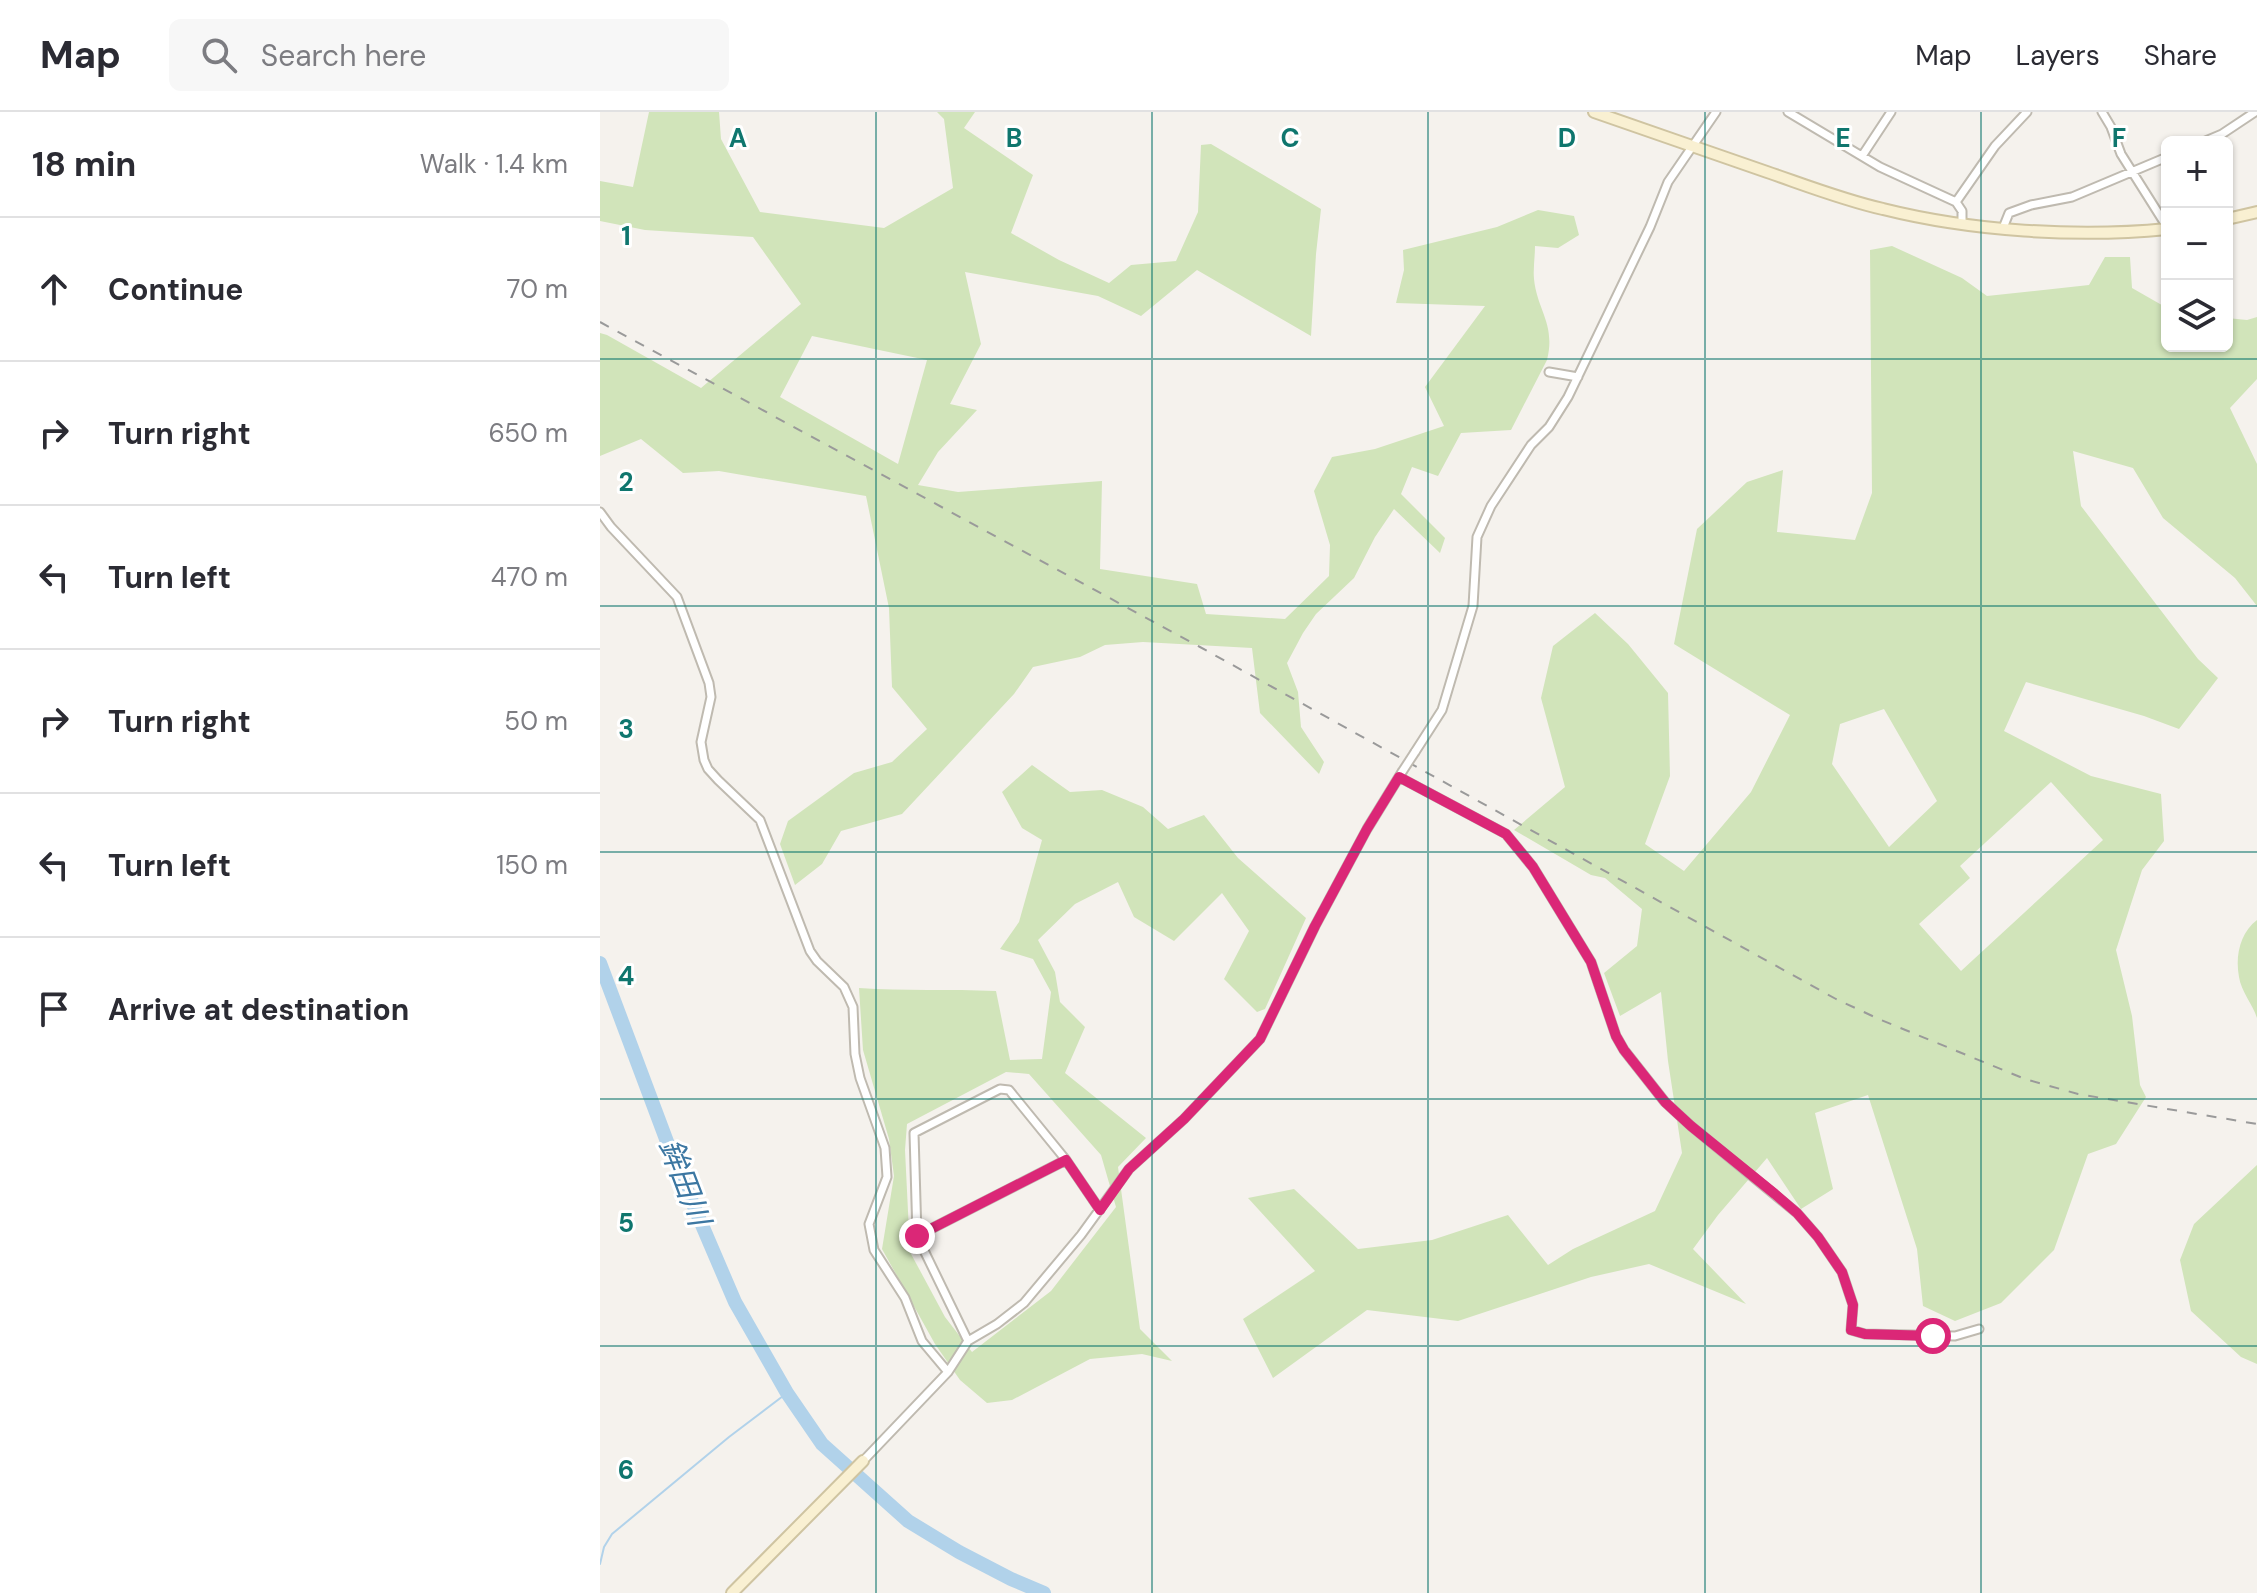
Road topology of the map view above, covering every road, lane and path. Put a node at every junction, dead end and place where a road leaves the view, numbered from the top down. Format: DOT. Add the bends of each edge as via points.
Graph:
graph roads {
  1 [pos="1594,112"];
  2 [pos="1716,112"];
  3 [pos="1788,112"];
  4 [pos="1891,112"];
  5 [pos="2027,112"];
  6 [pos="2102,112"];
  7 [pos="2255,112"];
  8 [pos="2217,136"];
  9 [pos="1694,146"];
  10 [pos="1862,156"];
  11 [pos="2161,160"];
  12 [pos="2134,173"];
  13 [pos="1956,202"];
  14 [pos="2257,212"];
  15 [pos="2161,218"];
  16 [pos="2233,218"];
  17 [pos="1962,224"];
  18 [pos="2003,228"];
  19 [pos="2161,229"];
  20 [pos="1549,372"];
  21 [pos="1578,377"];
  22 [pos="600,512"];
  23 [pos="1401,775"];
  24 [pos="1066,1160"];
  25 [pos="1100,1210"];
  26 [pos="917,1236"];
  27 [pos="1979,1329"];
  28 [pos="968,1341"];
  29 [pos="948,1372"];
  30 [pos="863,1461"];
  31 [pos="732,1593"];
  1 -- 9 [label="main road"];
  2 -- 9 [label="street"];
  3 -- 10 [label="street"];
  4 -- 10 [label="street"];
  5 -- 13 [label="street" via="1995,146"];
  6 -- 12 [label="street"];
  7 -- 8 [label="street"];
  9 -- 17 [label="main road" via="1841,198"];
  9 -- 21 [label="street" via="1668,182"];
  10 -- 13 [label="street"];
  11 -- 12 [label="street"];
  12 -- 15 [label="street"];
  12 -- 18 [label="street" via="2009,213"];
  13 -- 17 [label="street"];
  14 -- 16 [label="main road"];
  17 -- 18 [label="main road"];
  18 -- 19 [label="main road" via="2121,233"];
  20 -- 21 [label="street"];
  21 -- 23 [label="street, bridge" via="1491,506 1477,537 1473,606 1442,710"];
  22 -- 29 [label="street" via="677,597 709,683 701,742 708,769 760,820 810,951 844,987 853,1007 860,1078 885,1148 887,1177 869,1224 870,1237 883,1268 905,1298 922,1341"];
  23 -- 25 [label="street" via="1367,829 1260,1039 1129,1169"];
  23 -- 27 [label="street" via="1506,834 1533,867 1591,962 1624,1050 1665,1102 1797,1213 1818,1237 1845,1279 1853,1305 1851,1330 1955,1336"];
  24 -- 25 [label="street"];
  24 -- 26 [label="street"];
  24 -- 26 [label="street" via="1009,1090 1000,1089 968,1105 914,1133"];
  25 -- 28 [label="street" via="1024,1303"];
  26 -- 28 [label="street"];
  28 -- 29 [label="street"];
  29 -- 30 [label="street"];
  30 -- 31 [label="main road"];
}
